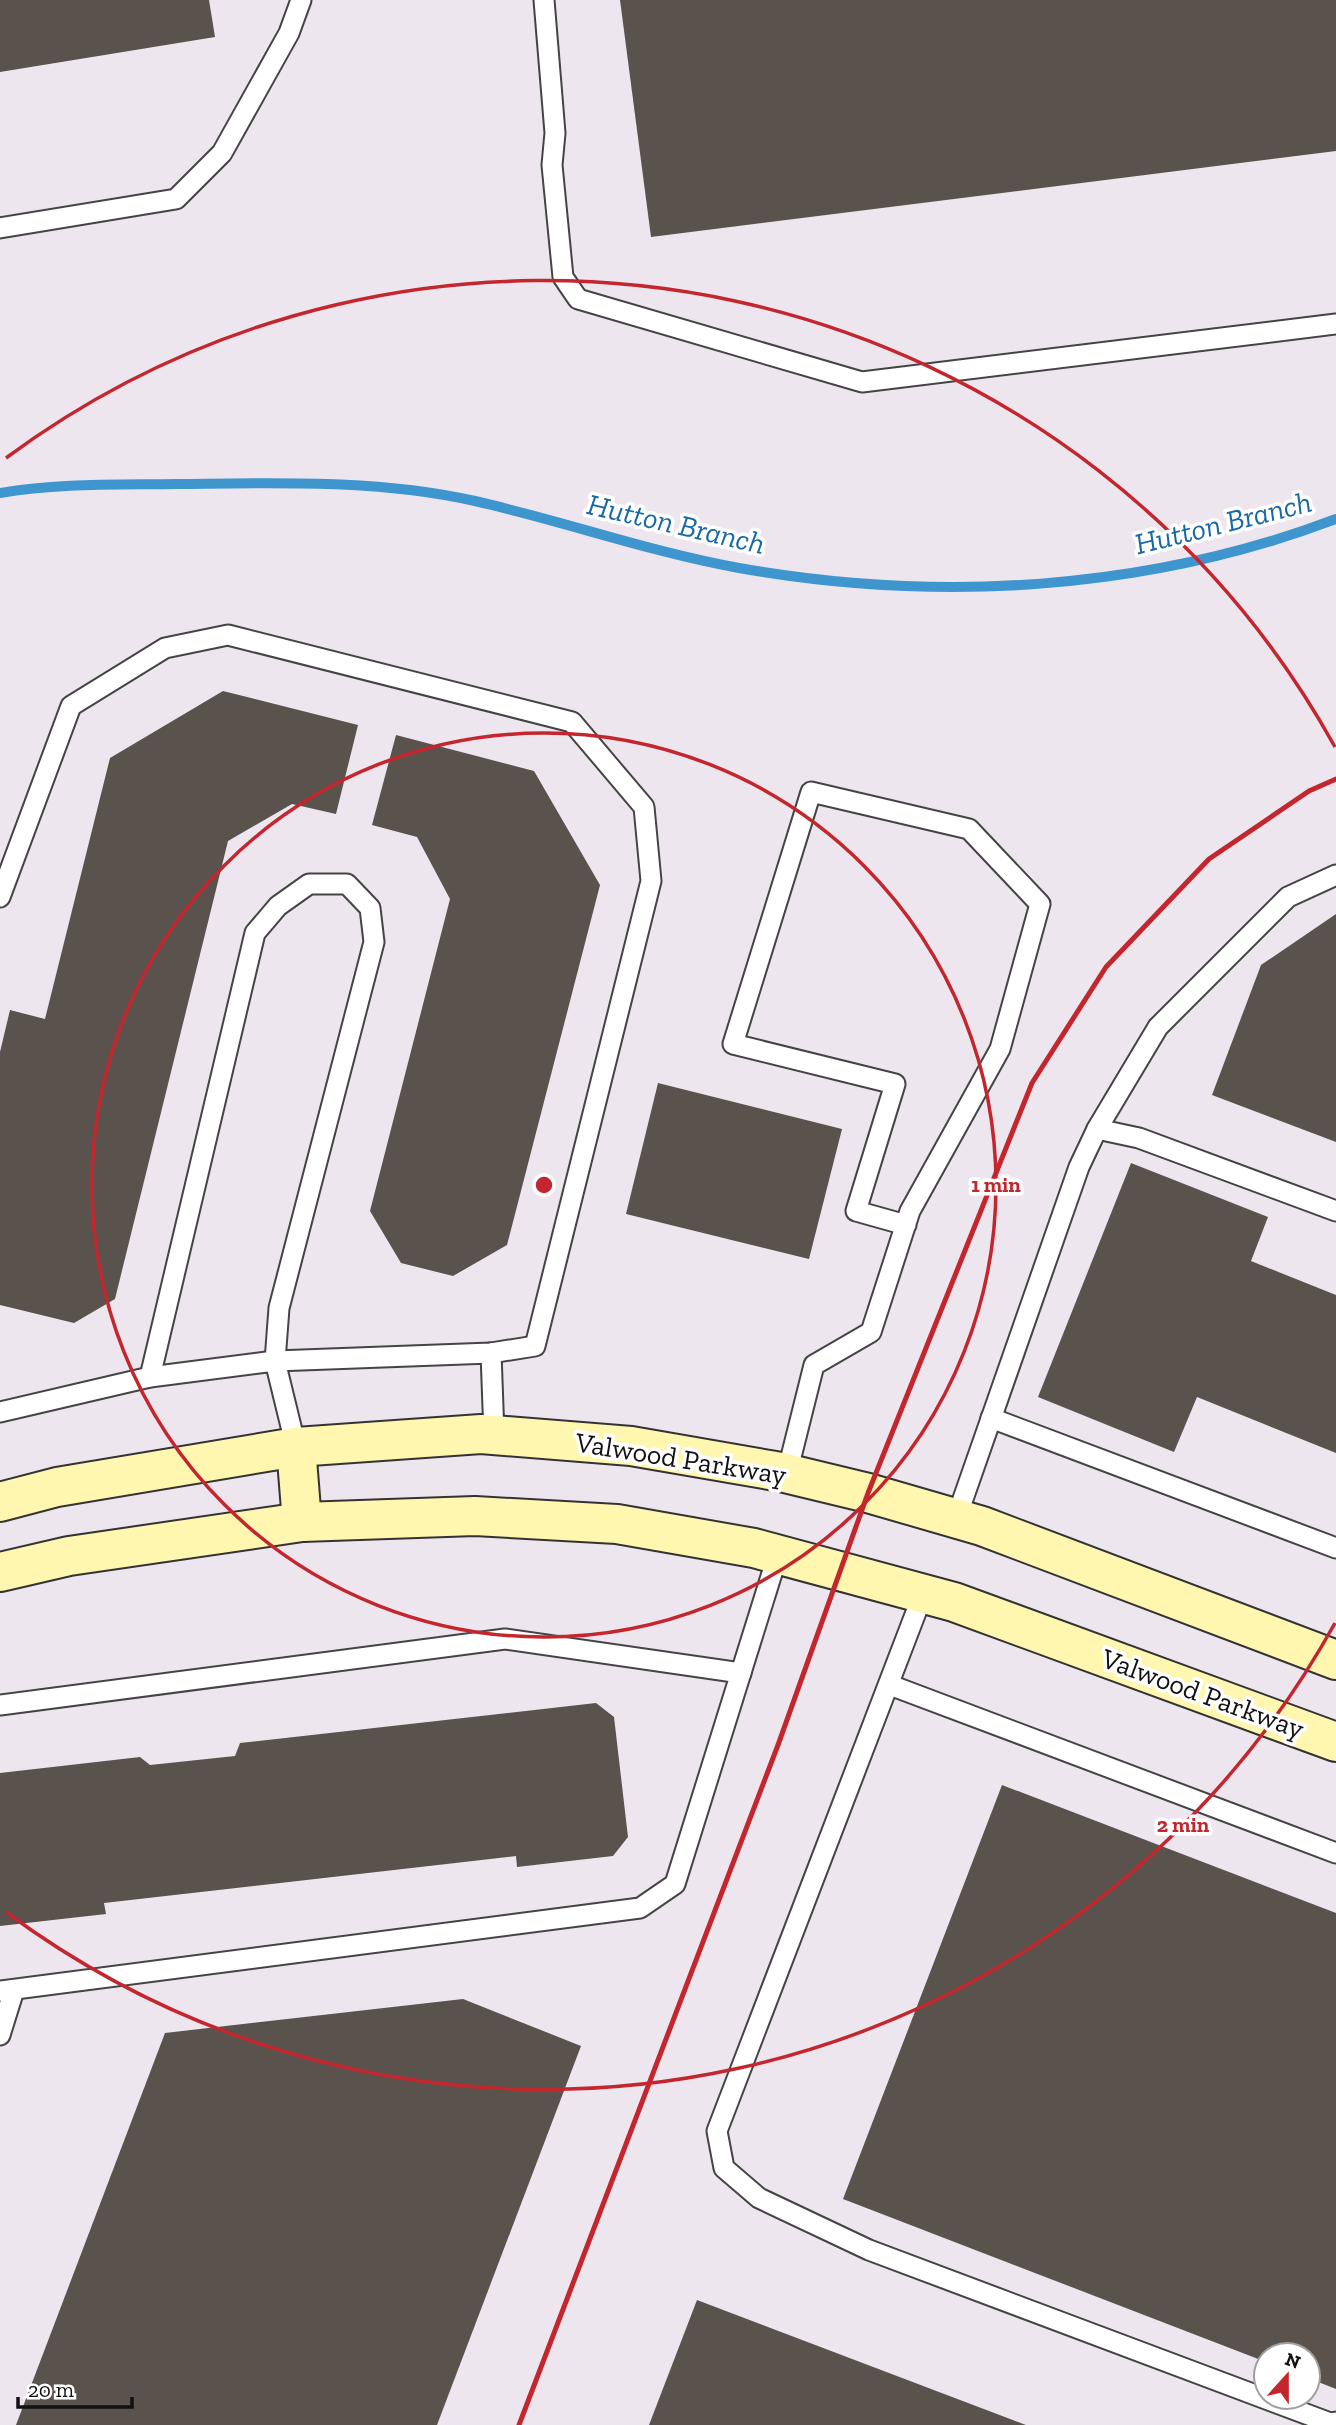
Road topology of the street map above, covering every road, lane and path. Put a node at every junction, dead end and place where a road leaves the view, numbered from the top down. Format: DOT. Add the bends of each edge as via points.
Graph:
graph roads {
  1 [pos="286,0"];
  2 [pos="301,0"];
  3 [pos="544,0"];
  4 [pos="289,33"];
  5 [pos="0,228"];
  6 [pos="1336,324"];
  7 [pos="1336,875"];
  8 [pos="0,897"];
  9 [pos="1097,1129"];
  10 [pos="1336,1211"];
  11 [pos="906,1224"];
  12 [pos="491,1353"];
  13 [pos="275,1361"];
  14 [pos="150,1377"];
  15 [pos="0,1412"];
  16 [pos="991,1418"];
  17 [pos="494,1435"];
  18 [pos="296,1447"];
  19 [pos="787,1473"];
  20 [pos="0,1502"];
  21 [pos="956,1519"];
  22 [pos="302,1522"];
  23 [pos="1336,1548"];
  24 [pos="778,1553"];
  25 [pos="0,1572"];
  26 [pos="923,1594"];
  27 [pos="1336,1660"];
  28 [pos="741,1673"];
  29 [pos="890,1685"];
  30 [pos="0,1705"];
  31 [pos="1336,1742"];
  32 [pos="1336,1853"];
  33 [pos="7,1991"];
  34 [pos="0,2035"];
  35 [pos="1333,2422"];
  1 -- 4 [label="lane"];
  2 -- 4 [label="lane"];
  3 -- 6 [label="lane" via="563,277 578,299 862,382"];
  4 -- 5 [label="lane" via="222,153 176,199"];
  7 -- 9 [label="lane" via="1288,897 1158,1027"];
  8 -- 12 [label="lane" via="71,706 165,648 228,635 572,722 644,807 651,880 535,1346"];
  9 -- 10 [label="lane" via="1139,1138"];
  9 -- 16 [label="lane" via="1079,1167"];
  11 -- 11 [label="lane" via="1000,1049 1041,904 969,829 811,792 733,1044 895,1084 856,1211"];
  11 -- 19 [label="lane" via="872,1332 814,1365"];
  12 -- 13 [label="lane"];
  12 -- 17 [label="lane"];
  13 -- 14 [label="lane"];
  13 -- 14 [label="lane" via="279,1308 374,942 370,908 346,884 309,884 278,906 255,933"];
  13 -- 18 [label="lane"];
  14 -- 15 [label="lane"];
  16 -- 21 [label="lane"];
  16 -- 23 [label="lane"];
  17 -- 18 [label="main road, Valwood Parkway"];
  17 -- 19 [label="main road, Valwood Parkway" via="631,1446"];
  18 -- 20 [label="main road, Valwood Parkway" via="57,1487"];
  18 -- 22 [label="main road"];
  19 -- 21 [label="main road, Valwood Parkway"];
  21 -- 27 [label="main road, Valwood Parkway"];
  22 -- 24 [label="main road, Valwood Parkway" via="475,1516 617,1524"];
  22 -- 25 [label="main road, Valwood Parkway" via="69,1556"];
  24 -- 26 [label="main road, Valwood Parkway"];
  24 -- 28 [label="lane"];
  26 -- 29 [label="lane"];
  26 -- 31 [label="main road, Valwood Parkway"];
  28 -- 30 [label="lane" via="505,1639"];
  28 -- 33 [label="lane" via="675,1884 640,1908"];
  29 -- 32 [label="lane"];
  29 -- 35 [label="lane" via="717,2131 724,2168 759,2198 869,2250"];
  33 -- 34 [label="lane"];
}
